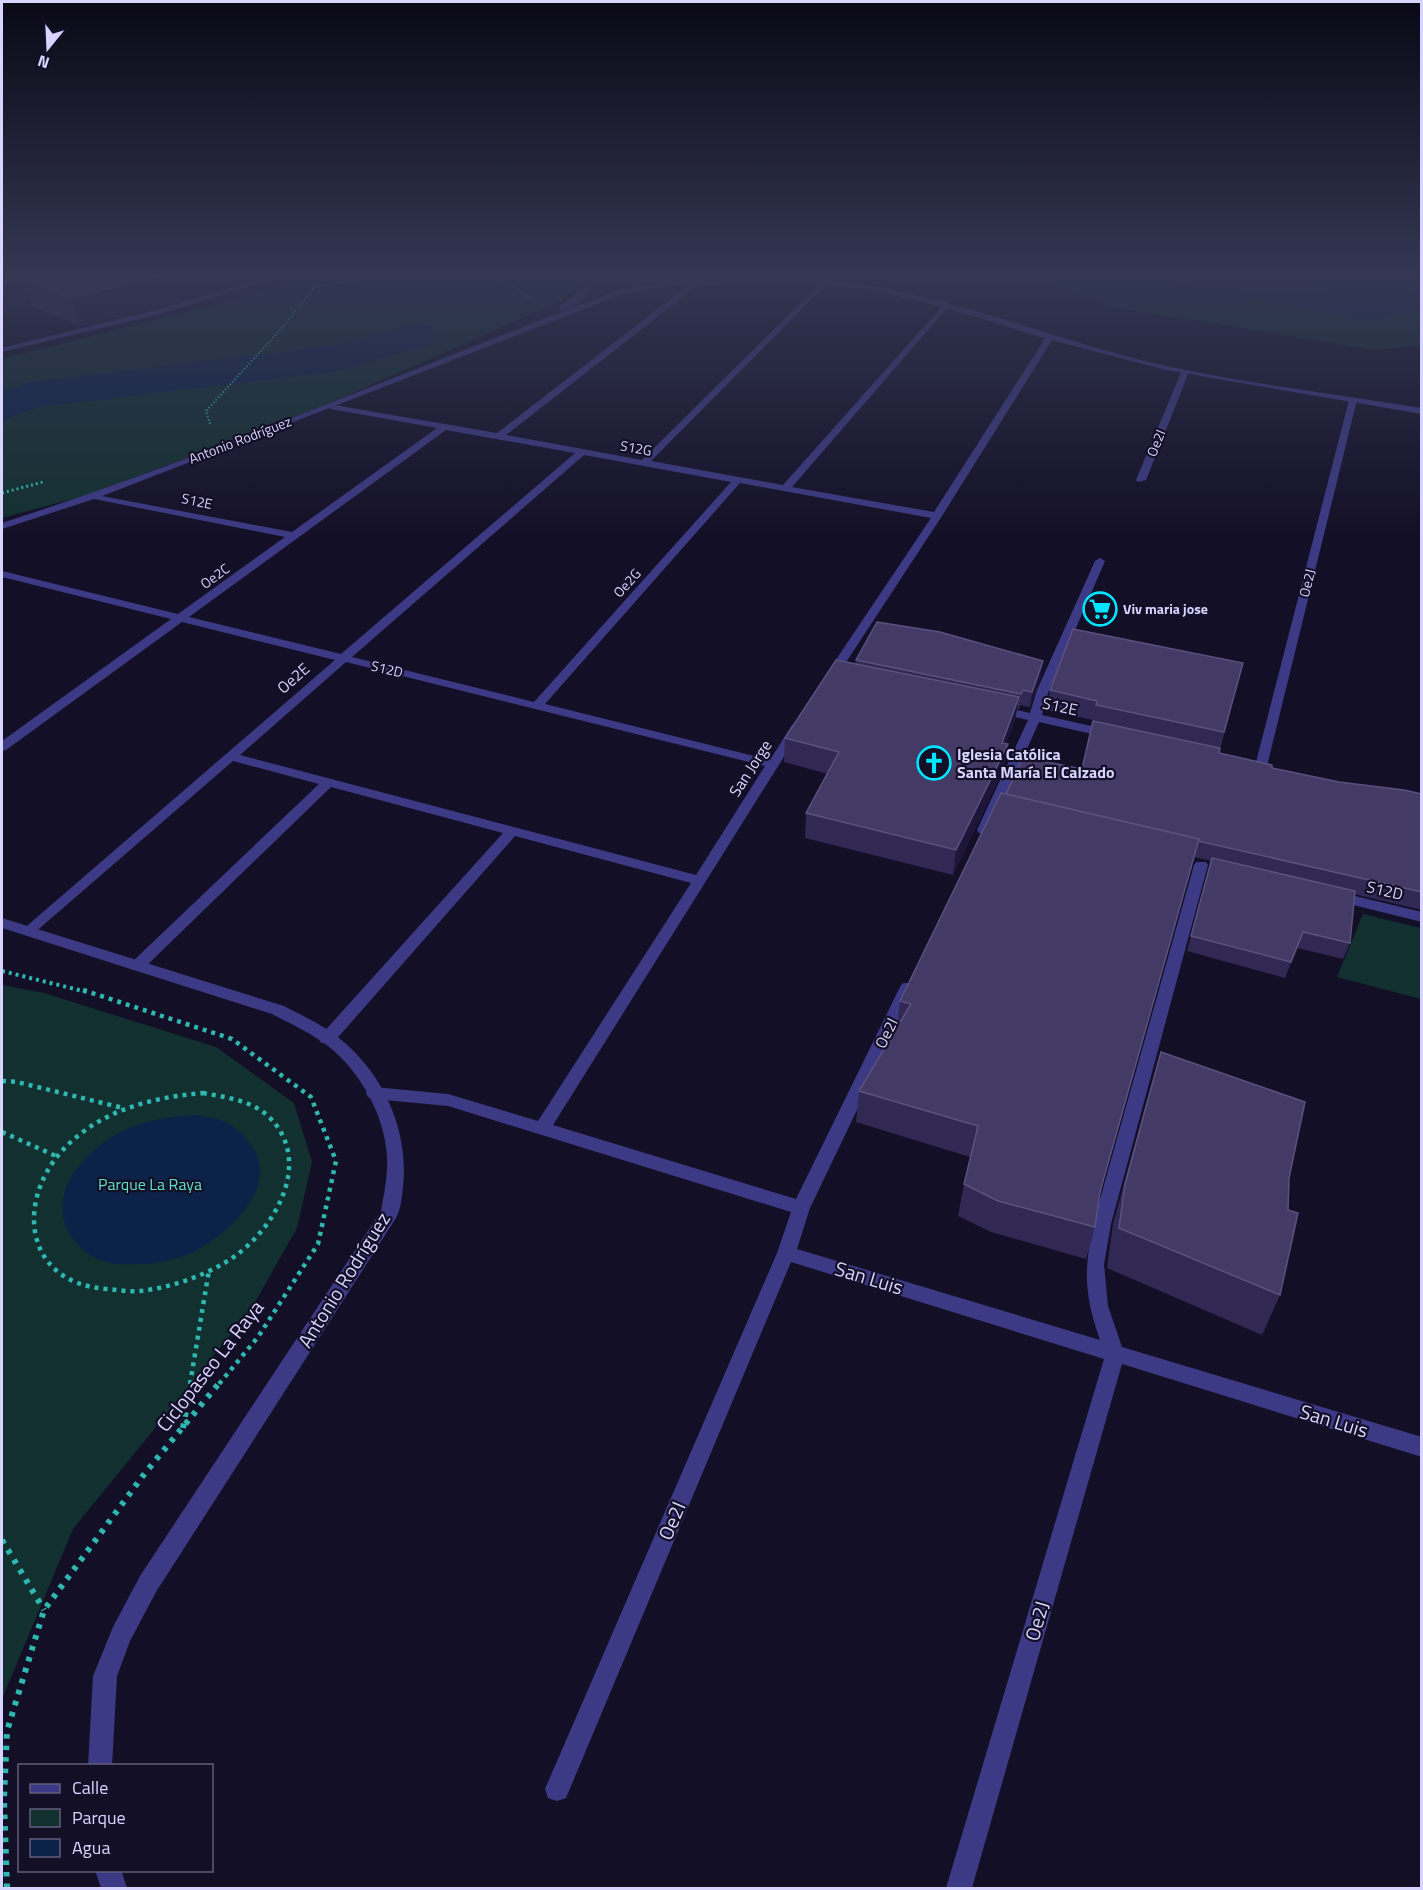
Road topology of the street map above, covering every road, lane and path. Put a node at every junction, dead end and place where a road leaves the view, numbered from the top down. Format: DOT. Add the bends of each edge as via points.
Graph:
graph roads {
  1 [pos="253,360"];
  2 [pos="444,360"];
  3 [pos="597,360"];
  4 [pos="747,360"];
  5 [pos="897,360"];
  6 [pos="1035,360"];
  7 [pos="1139,360"];
  8 [pos="1185,372"];
  9 [pos="1353,400"];
  10 [pos="331,406"];
  11 [pos="1422,411"];
  12 [pos="444,427"];
  13 [pos="210,428"];
  14 [pos="498,436"];
  15 [pos="582,452"];
  16 [pos="644,463"];
  17 [pos="738,480"];
  18 [pos="1141,480"];
  19 [pos="786,489"];
  20 [pos="94,496"];
  21 [pos="937,516"];
  22 [pos="2,526"];
  23 [pos="294,536"];
  24 [pos="1100,561"];
  25 [pos="2,574"];
  26 [pos="182,619"];
  27 [pos="341,658"];
  28 [pos="833,678"];
  29 [pos="538,705"];
  30 [pos="978,706"];
  31 [pos="802,718"];
  32 [pos="1035,718"];
  33 [pos="1125,737"];
  34 [pos="2,747"];
  35 [pos="229,756"];
  36 [pos="772,764"];
  37 [pos="1261,766"];
  38 [pos="330,781"];
  39 [pos="513,830"];
  40 [pos="975,847"];
  41 [pos="1200,865"];
  42 [pos="698,880"];
  43 [pos="1322,893"];
  44 [pos="1422,917"];
  45 [pos="2,923"];
  46 [pos="28,931"];
  47 [pos="137,966"];
  48 [pos="2,971"];
  49 [pos="914,975"];
  50 [pos="327,1039"];
  51 [pos="2,1081"];
  52 [pos="375,1093"];
  53 [pos="123,1108"];
  54 [pos="542,1128"];
  55 [pos="2,1132"];
  56 [pos="56,1156"];
  57 [pos="801,1208"];
  58 [pos="786,1253"];
  59 [pos="209,1269"];
  60 [pos="1115,1354"];
  61 [pos="183,1428"];
  62 [pos="1422,1447"];
  63 [pos="2,1540"];
  64 [pos="44,1610"];
  65 [pos="7,1731"];
  66 [pos="2,1737"];
  67 [pos="100,1764"];
  68 [pos="557,1789"];
  69 [pos="109,1872"];
  70 [pos="7,1888"];
  71 [pos="114,1888"];
  72 [pos="959,1888"];
  1 -- 13 [label="path" via="206,411"];
  2 -- 10 [label="street, Antonio Rodríguez"];
  3 -- 14 [label="street"];
  4 -- 16 [label="street"];
  5 -- 19 [label="street"];
  6 -- 21 [label="street"];
  7 -- 8 [label="street, Antonio Rodríguez"];
  8 -- 9 [label="street, Antonio Rodríguez"];
  8 -- 18 [label="street, Oe2I"];
  9 -- 11 [label="street, Antonio Rodríguez"];
  9 -- 37 [label="street, Oe2J"];
  10 -- 12 [label="street, S12G"];
  10 -- 20 [label="street, Antonio Rodríguez"];
  12 -- 14 [label="street, S12G"];
  12 -- 23 [label="street, Oe2C"];
  14 -- 15 [label="street, S12G"];
  15 -- 16 [label="street, S12G"];
  15 -- 27 [label="street, Oe2E"];
  16 -- 17 [label="street, S12G"];
  17 -- 19 [label="street, S12G"];
  17 -- 29 [label="street, Oe2G"];
  19 -- 21 [label="street, S12G"];
  20 -- 22 [label="street, Antonio Rodríguez"];
  20 -- 23 [label="street, S12E"];
  21 -- 28 [label="street"];
  23 -- 26 [label="street, Oe2C"];
  24 -- 32 [label="street" via="1043,690"];
  25 -- 26 [label="street, S12D"];
  26 -- 27 [label="street, S12D"];
  26 -- 34 [label="street, Oe2C"];
  27 -- 29 [label="street, S12D"];
  27 -- 35 [label="street, Oe2E"];
  29 -- 36 [label="street, S12D"];
  30 -- 32 [label="street, S12E"];
  31 -- 36 [label="street, San Jorge"];
  32 -- 33 [label="street, S12E"];
  32 -- 40 [label="street" via="996,817"];
  35 -- 38 [label="street"];
  35 -- 46 [label="street, Oe2E"];
  36 -- 42 [label="street, San Jorge"];
  38 -- 39 [label="street"];
  38 -- 47 [label="street"];
  39 -- 42 [label="street"];
  39 -- 50 [label="street"];
  41 -- 60 [label="street" via="1100,1234 1095,1264 1098,1306"];
  42 -- 54 [label="street, San Jorge"];
  43 -- 44 [label="street, S12D"];
  45 -- 46 [label="street, Antonio Rodríguez"];
  46 -- 47 [label="street, Antonio Rodríguez"];
  47 -- 50 [label="street, Antonio Rodríguez" via="278,1010"];
  48 -- 61 [label="path, Ciclopaseo La Raya" via="82,990 232,1039 311,1097 336,1161 318,1244 258,1337"];
  49 -- 57 [label="street, Oe2I"];
  50 -- 52 [label="street, Antonio Rodríguez" via="341,1048"];
  51 -- 53 [label="path"];
  52 -- 54 [label="street" via="448,1100"];
  52 -- 67 [label="street, Antonio Rodríguez" via="389,1124 396,1156 390,1213 148,1584 126,1625 105,1676"];
  53 -- 56 [label="path" via="86,1128"];
  53 -- 59 [label="path" via="164,1096 203,1093 238,1100 267,1115 285,1139 291,1168 283,1200 261,1232 227,1261"];
  54 -- 57 [label="street"];
  55 -- 56 [label="path"];
  56 -- 59 [label="path" via="37,1187 30,1220 39,1250 60,1274 96,1288 138,1291 184,1281"];
  57 -- 58 [label="street"];
  58 -- 60 [label="street, San Luis"];
  58 -- 68 [label="street, Oe2I"];
  59 -- 61 [label="path"];
  60 -- 62 [label="street, San Luis"];
  60 -- 72 [label="street, Oe2J"];
  61 -- 64 [label="path, Ciclopaseo La Raya"];
  63 -- 64 [label="path"];
  64 -- 65 [label="path, Ciclopaseo La Raya"];
  65 -- 66 [label="path, Ciclopaseo La Raya"];
  65 -- 70 [label="path, Ciclopaseo La Raya"];
  69 -- 71 [label="street"];
}
